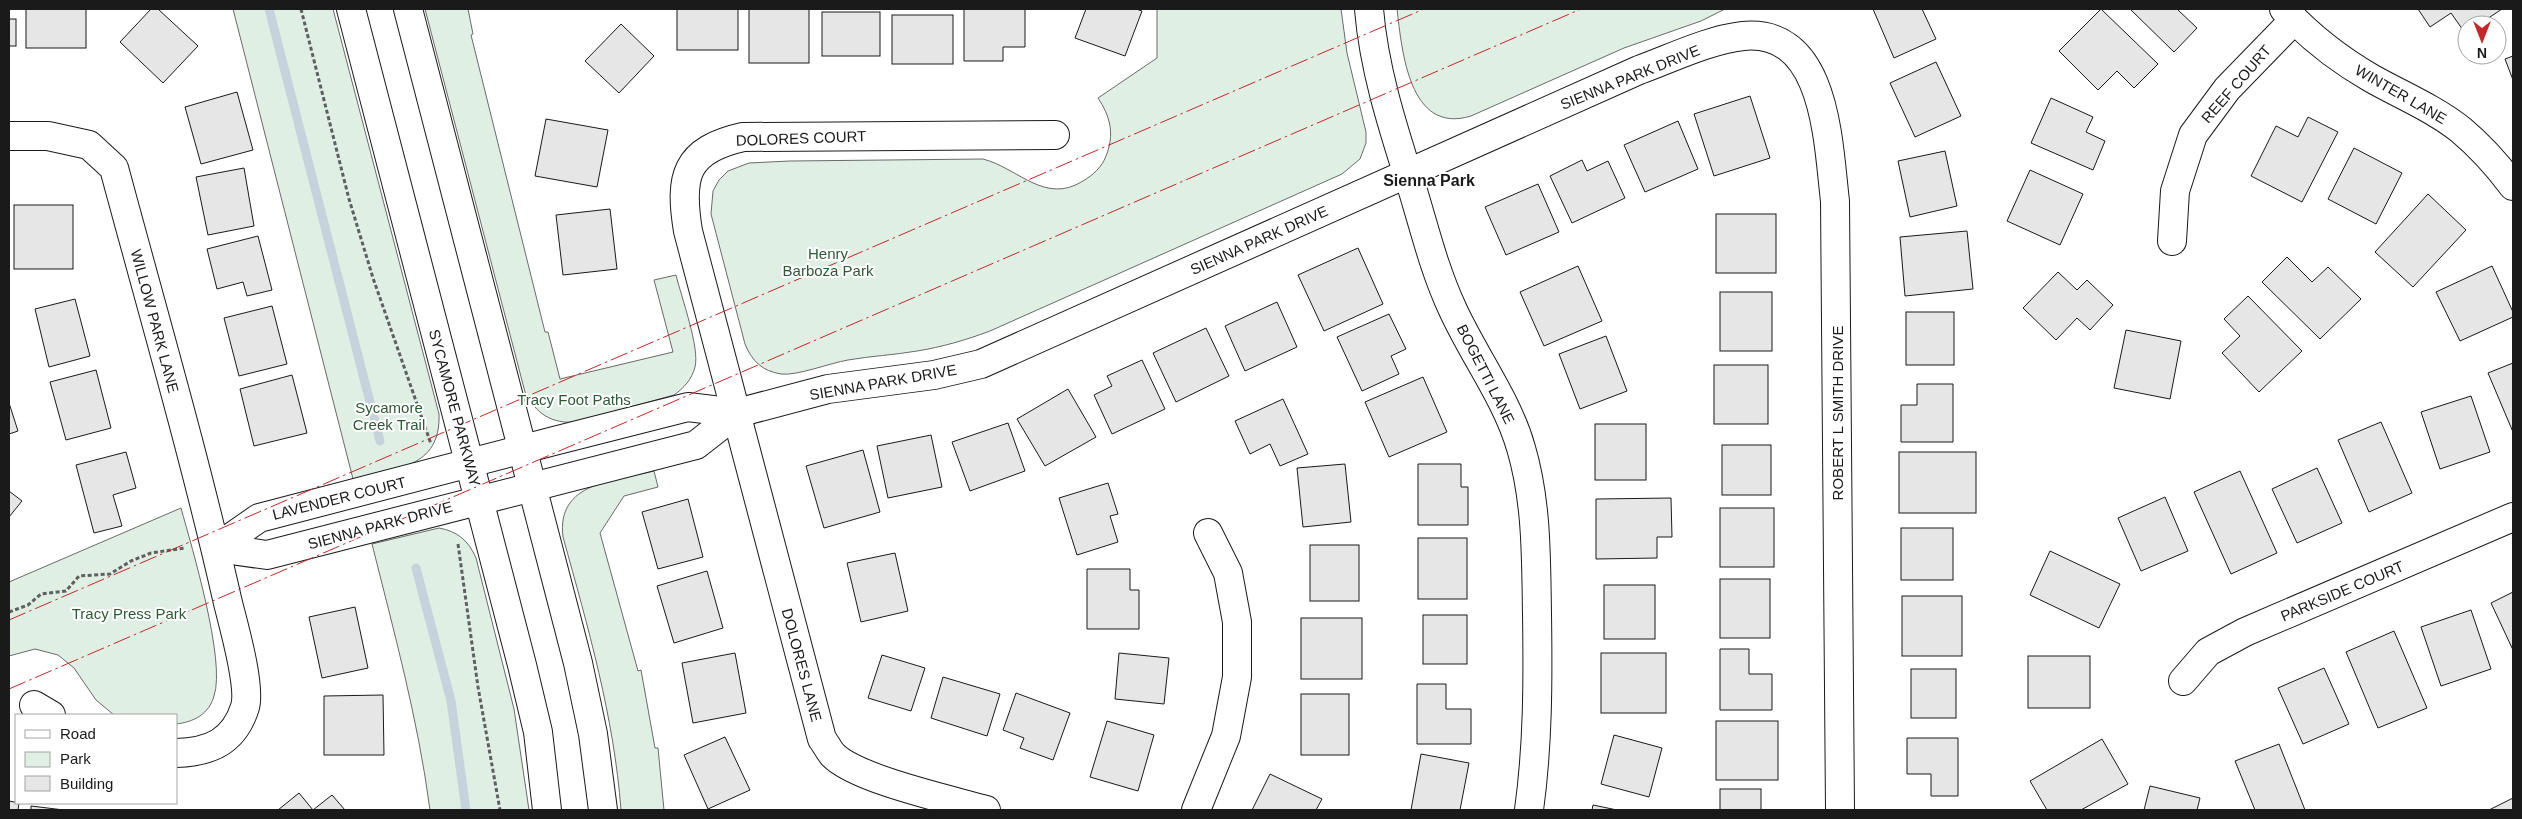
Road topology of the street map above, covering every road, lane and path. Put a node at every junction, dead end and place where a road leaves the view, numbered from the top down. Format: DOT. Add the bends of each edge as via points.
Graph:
graph roads {
  1 [pos="301,9"];
  2 [pos="351,9"];
  3 [pos="408,9"];
  4 [pos="1369,9"];
  5 [pos="2289,14"];
  6 [pos="1771,39"];
  7 [pos="1055,134"];
  8 [pos="9,136"];
  9 [pos="1407,174"];
  10 [pos="2513,186"];
  11 [pos="2172,241"];
  12 [pos="737,414"];
  13 [pos="522,450"];
  14 [pos="470,465"];
  15 [pos="438,473"];
  16 [pos="532,486"];
  17 [pos="479,500"];
  18 [pos="448,508"];
  19 [pos="2513,518"];
  20 [pos="1208,533"];
  21 [pos="216,548"];
  22 [pos="9,612"];
  23 [pos="2182,681"];
  24 [pos="178,753"];
  25 [pos="500,810"];
  26 [pos="547,810"];
  27 [pos="603,810"];
  28 [pos="986,810"];
  29 [pos="1196,810"];
  30 [pos="1529,810"];
  31 [pos="1840,810"];
  1 -- 15 [label="path" via="348,198"];
  2 -- 14 [label="street, SYCAMORE PARKWAY"];
  3 -- 13 [label="street"];
  4 -- 9 [label="street, BOGETTI LANE" via="1371,38 1381,85"];
  5 -- 10 [label="street, WINTER LANE" via="2370,78 2431,109 2461,130 2496,164"];
  5 -- 11 [label="street, REEF COURT" via="2193,134 2175,191"];
  6 -- 9 [label="street, SIENNA PARK DRIVE" via="1745,36 1718,41 1656,64"];
  6 -- 31 [label="street, ROBERT L SMITH DRIVE" via="1794,51 1808,68 1818,91 1835,201"];
  7 -- 12 [label="street, DOLORES COURT" via="743,137 718,143 698,157 686,177 684,202 688,230"];
  8 -- 21 [label="street, WILLOW PARK LANE" via="48,136 89,145 114,168"];
  9 -- 12 [label="street, SIENNA PARK DRIVE" via="981,364 934,375 828,389"];
  9 -- 30 [label="street, BOGETTI LANE" via="1436,269 1452,309 1504,406 1521,447 1531,491 1536,535 1538,688 1537,750"];
  12 -- 13 [label="street, SIENNA PARK DRIVE" via="688,407"];
  12 -- 16 [label="street, SIENNA PARK DRIVE" via="696,445"];
  12 -- 28 [label="street, DOLORES LANE" via="814,714 832,755 870,776"];
  13 -- 14 [label="street, SIENNA PARK DRIVE"];
  13 -- 16 [label="street"];
  14 -- 15 [label="street, LAVENDER COURT"];
  14 -- 17 [label="street, SYCAMORE PARKWAY"];
  15 -- 21 [label="street, LAVENDER COURT" via="259,518"];
  16 -- 17 [label="street, SIENNA PARK DRIVE"];
  16 -- 27 [label="street" via="578,664 593,734"];
  17 -- 18 [label="street, SIENNA PARK DRIVE"];
  17 -- 26 [label="street, SYCAMORE PARKWAY" via="538,732"];
  18 -- 21 [label="street, SIENNA PARK DRIVE" via="267,555"];
  18 -- 25 [label="path" via="458,541 478,687"];
  19 -- 23 [label="street, PARKSIDE COURT" via="2245,632 2208,652"];
  20 -- 29 [label="street" via="1228,573 1237,622 1237,677 1226,736"];
  21 -- 22 [label="path" via="178,548 151,553 110,574 78,576 66,591 41,594 28,605"];
  21 -- 24 [label="street, WILLOW PARK LANE" via="244,672 245,706 230,737 200,752"];
}
